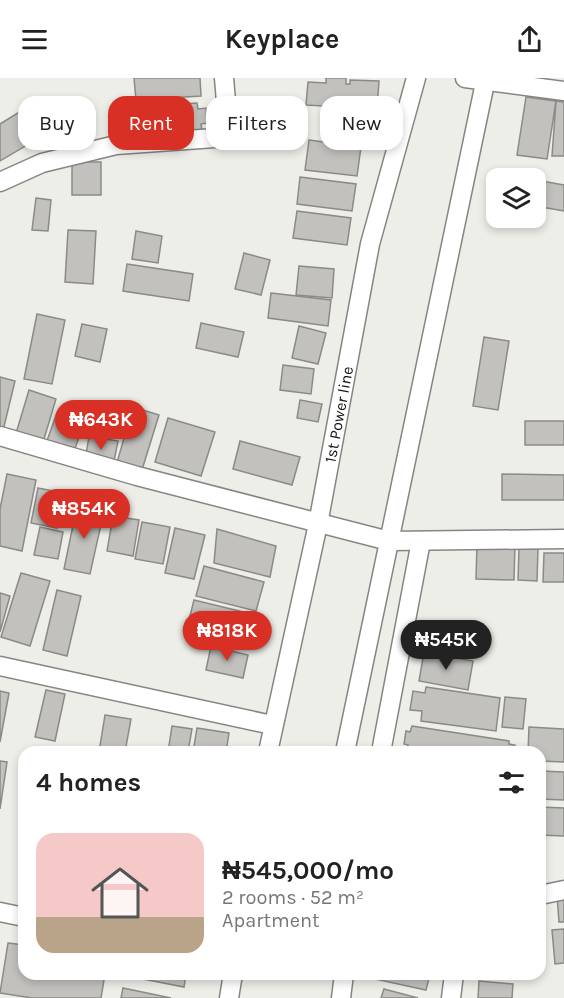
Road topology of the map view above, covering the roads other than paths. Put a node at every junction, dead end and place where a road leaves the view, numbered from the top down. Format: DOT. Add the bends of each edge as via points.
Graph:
graph roads {
  1 [pos="224,78"];
  2 [pos="416,78"];
  3 [pos="465,78"];
  4 [pos="486,79"];
  5 [pos="564,91"];
  6 [pos="0,182"];
  7 [pos="0,436"];
  8 [pos="318,524"];
  9 [pos="564,539"];
  10 [pos="388,541"];
  11 [pos="421,541"];
  12 [pos="0,666"];
  13 [pos="272,725"];
  14 [pos="269,746"];
  15 [pos="346,746"];
  16 [pos="382,746"];
  17 [pos="564,890"];
  18 [pos="546,894"];
  19 [pos="0,912"];
  20 [pos="18,916"];
  21 [pos="232,980"];
  22 [pos="343,980"];
  23 [pos="453,980"];
  24 [pos="229,998"];
  25 [pos="341,998"];
  26 [pos="451,998"];
  1 -- 6 [label="street" via="229,137 116,145 42,164"];
  2 -- 8 [label="street, 1st Power line" via="370,244"];
  3 -- 4 [label="street"];
  4 -- 5 [label="street"];
  4 -- 10 [label="street"];
  7 -- 8 [label="street"];
  8 -- 10 [label="street"];
  8 -- 13 [label="street, 1st Power line"];
  9 -- 11 [label="street"];
  10 -- 11 [label="street"];
  10 -- 15 [label="street"];
  11 -- 16 [label="street"];
  12 -- 13 [label="street"];
  13 -- 14 [label="street, 1st Power line"];
  17 -- 18 [label="street"];
  19 -- 20 [label="street"];
  21 -- 24 [label="street"];
  22 -- 25 [label="street"];
  23 -- 26 [label="street"];
}
